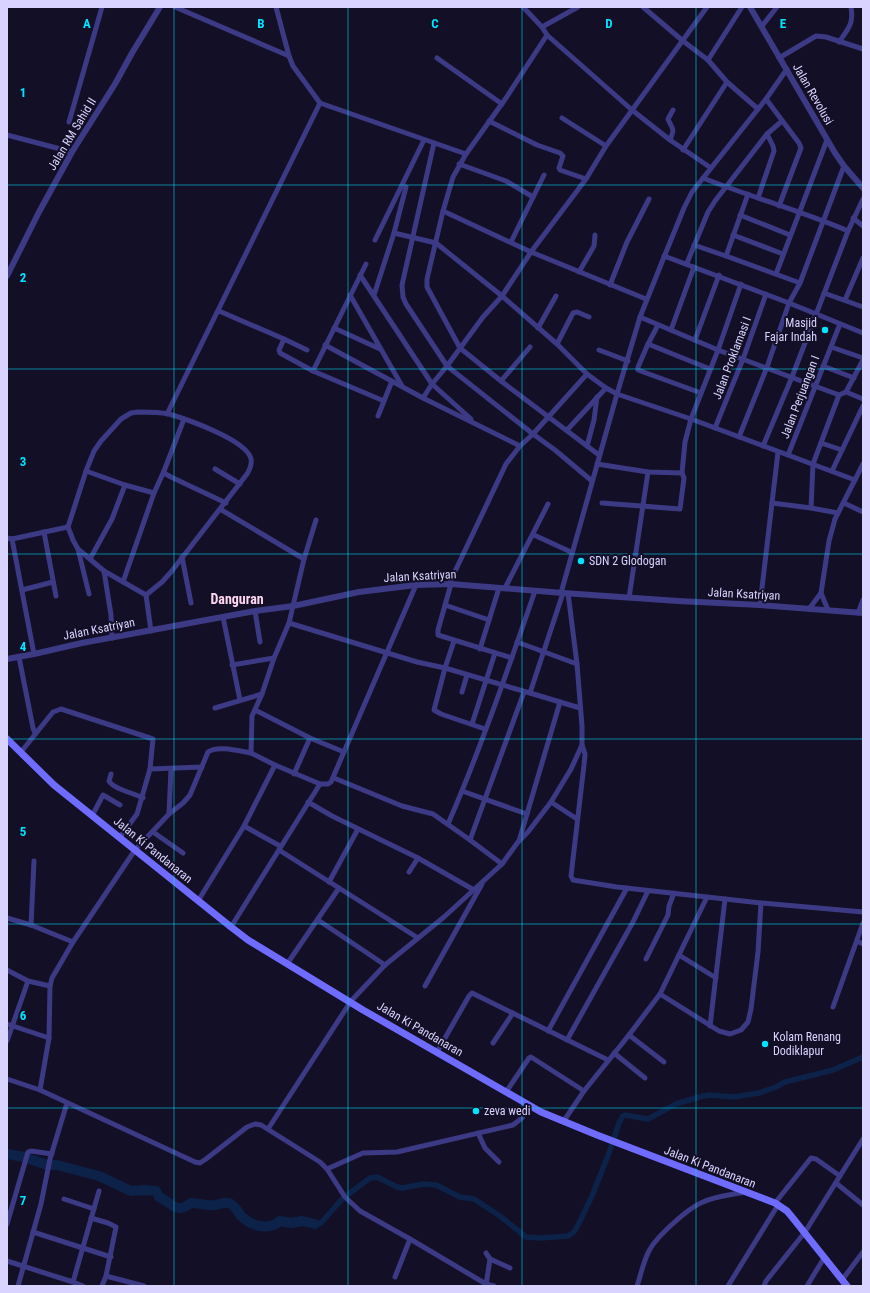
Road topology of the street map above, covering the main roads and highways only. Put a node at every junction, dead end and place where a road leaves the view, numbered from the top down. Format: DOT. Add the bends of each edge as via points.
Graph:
graph roads {
  1 [pos="7,739"];
  2 [pos="847,1286"];
  1 -- 2 [label="main road, Jalan Ki Pandanaran" via="54,785 248,940 527,1105 563,1122 777,1204 805,1232"];
}
